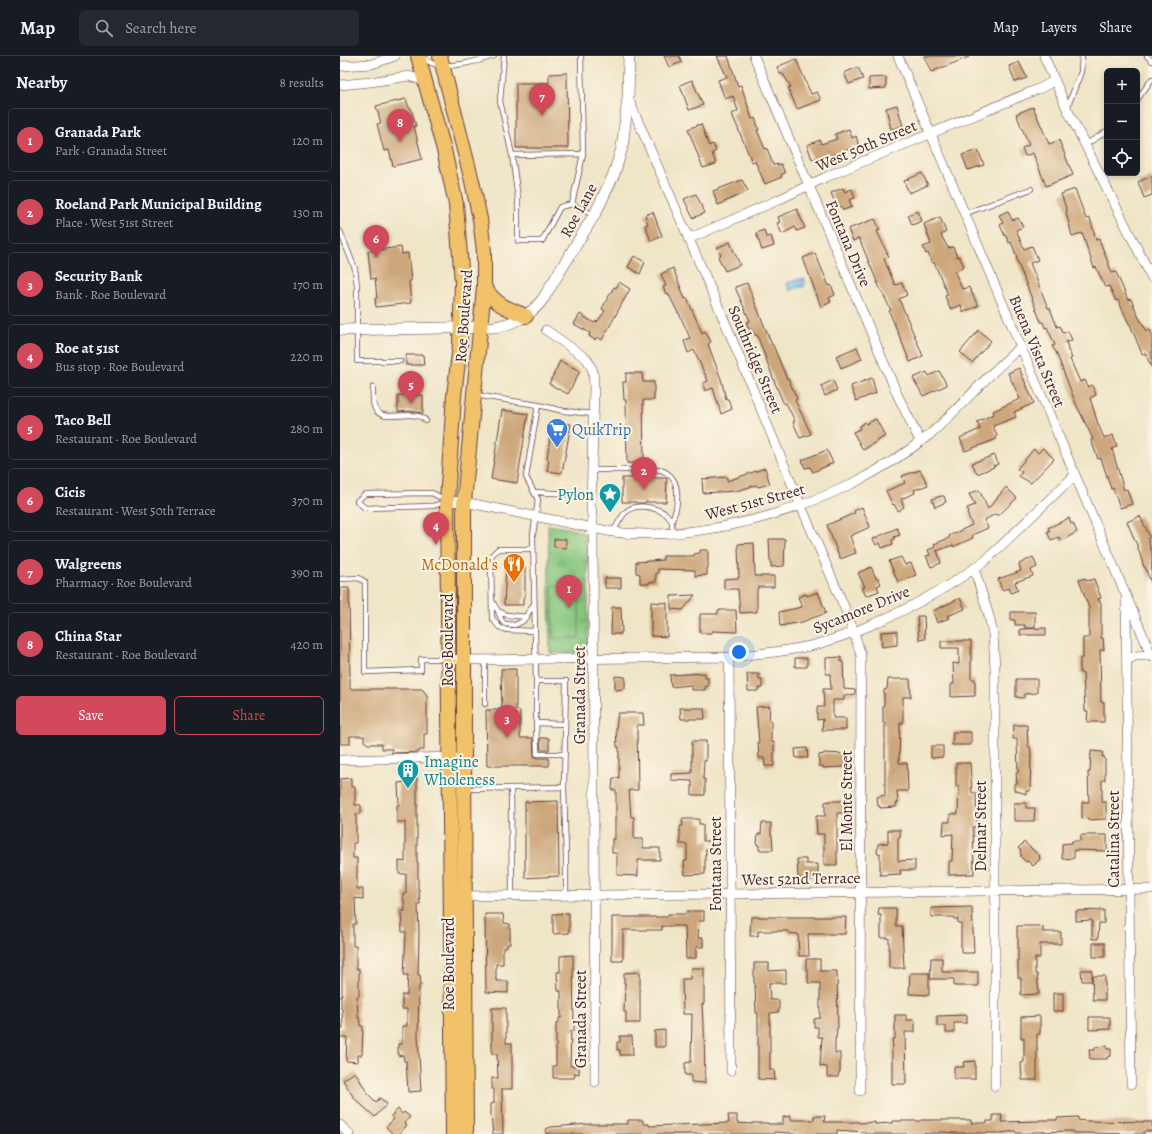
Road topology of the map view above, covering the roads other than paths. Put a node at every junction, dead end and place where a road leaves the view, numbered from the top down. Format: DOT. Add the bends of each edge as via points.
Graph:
graph roads {
  1 [pos="395,56"];
  2 [pos="418,56"];
  3 [pos="422,56"];
  4 [pos="494,56"];
  5 [pos="504,56"];
  6 [pos="581,56"];
  7 [pos="629,56"];
  8 [pos="754,56"];
  9 [pos="898,56"];
  10 [pos="1044,56"];
  11 [pos="1082,56"];
  12 [pos="1147,56"];
  13 [pos="441,61"];
  14 [pos="1152,61"];
  15 [pos="340,66"];
  16 [pos="1152,79"];
  17 [pos="1055,80"];
  18 [pos="424,81"];
  19 [pos="340,85"];
  20 [pos="1140,96"];
  21 [pos="628,98"];
  22 [pos="1067,108"];
  23 [pos="1104,133"];
  24 [pos="931,135"];
  25 [pos="1085,145"];
  26 [pos="583,154"];
  27 [pos="512,155"];
  28 [pos="808,186"];
  29 [pos="1031,189"];
  30 [pos="572,204"];
  31 [pos="964,214"];
  32 [pos="594,216"];
  33 [pos="340,231"];
  34 [pos="688,239"];
  35 [pos="1152,278"];
  36 [pos="484,287"];
  37 [pos="526,316"];
  38 [pos="460,328"];
  39 [pos="479,328"];
  40 [pos="340,330"];
  41 [pos="357,330"];
  42 [pos="546,330"];
  43 [pos="1021,347"];
  44 [pos="400,361"];
  45 [pos="373,387"];
  46 [pos="475,395"];
  47 [pos="538,405"];
  48 [pos="594,414"];
  49 [pos="426,421"];
  50 [pos="920,441"];
  51 [pos="592,470"];
  52 [pos="1075,475"];
  53 [pos="534,492"];
  54 [pos="592,495"];
  55 [pos="447,501"];
  56 [pos="464,502"];
  57 [pos="801,506"];
  58 [pos="536,516"];
  59 [pos="672,522"];
  60 [pos="593,527"];
  61 [pos="613,532"];
  62 [pos="673,534"];
  63 [pos="533,549"];
  64 [pos="974,568"];
  65 [pos="340,579"];
  66 [pos="1126,595"];
  67 [pos="492,601"];
  68 [pos="534,604"];
  69 [pos="498,611"];
  70 [pos="527,617"];
  71 [pos="535,631"];
  72 [pos="854,632"];
  73 [pos="1152,656"];
  74 [pos="729,657"];
  75 [pos="594,658"];
  76 [pos="448,659"];
  77 [pos="536,659"];
  78 [pos="464,660"];
  79 [pos="485,660"];
  80 [pos="1126,660"];
  81 [pos="536,681"];
  82 [pos="485,704"];
  83 [pos="536,723"];
  84 [pos="565,724"];
  85 [pos="565,754"];
  86 [pos="449,757"];
  87 [pos="464,757"];
  88 [pos="340,760"];
  89 [pos="564,786"];
  90 [pos="512,788"];
  91 [pos="464,789"];
  92 [pos="1129,889"];
  93 [pos="1152,889"];
  94 [pos="995,891"];
  95 [pos="860,892"];
  96 [pos="566,894"];
  97 [pos="730,894"];
  98 [pos="465,895"];
  99 [pos="512,895"];
  100 [pos="594,895"];
  101 [pos="450,896"];
  102 [pos="731,1071"];
  103 [pos="595,1082"];
  104 [pos="1131,1084"];
  105 [pos="995,1086"];
  106 [pos="860,1091"];
  107 [pos="340,1125"];
  108 [pos="350,1134"];
  109 [pos="453,1134"];
  110 [pos="466,1134"];
  1 -- 15 [label="street" via="372,64"];
  2 -- 18 [label="main road, Roe Boulevard"];
  3 -- 13 [label="lane" via="433,64"];
  4 -- 13 [label="lane" via="455,65"];
  5 -- 27 [label="lane" via="500,101"];
  6 -- 26 [label="lane"];
  7 -- 21 [label="street, Roe Lane"];
  8 -- 28 [label="street, Fontana Drive"];
  9 -- 24 [label="street, Buena Vista Street"];
  10 -- 17 [label="street"];
  11 -- 22 [label="lane" via="1081,72"];
  12 -- 14 [label="lane"];
  13 -- 36 [label="main road, Roe Boulevard" via="480,219 484,251"];
  16 -- 20 [label="lane"];
  17 -- 22 [label="street"];
  17 -- 24 [label="street, West 50th Street"];
  18 -- 19 [label="street" via="409,76"];
  18 -- 38 [label="main road, Roe Boulevard" via="456,204 462,282"];
  21 -- 32 [label="street, Roe Lane" via="622,148 609,187"];
  21 -- 34 [label="street, Southridge Street"];
  22 -- 25 [label="street"];
  23 -- 25 [label="lane"];
  24 -- 28 [label="street, West 50th Street"];
  24 -- 31 [label="street, Buena Vista Street"];
  25 -- 35 [label="street"];
  26 -- 27 [label="lane"];
  26 -- 30 [label="lane"];
  27 -- 30 [label="lane" via="518,198 518,241 542,241 560,207"];
  28 -- 34 [label="street, West 50th Street"];
  28 -- 50 [label="street, Fontana Drive" via="898,396"];
  29 -- 31 [label="lane"];
  30 -- 32 [label="lane"];
  31 -- 43 [label="street, Buena Vista Street"];
  32 -- 37 [label="street, Roe Lane" via="538,307"];
  33 -- 41 [label="lane" via="356,269"];
  34 -- 57 [label="street, Southridge Street"];
  36 -- 37 [label="main road" via="495,302"];
  36 -- 39 [label="main road, Roe Boulevard"];
  37 -- 39 [label="street, Roe Lane" via="511,324"];
  38 -- 39 [label="street, Roe Lane"];
  38 -- 41 [label="street, Roe Lane"];
  38 -- 55 [label="main road, Roe Boulevard"];
  39 -- 46 [label="main road, Roe Boulevard"];
  40 -- 41 [label="street, Roe Lane"];
  41 -- 44 [label="lane" via="357,361"];
  42 -- 48 [label="street, Granada Street" via="587,359 593,371"];
  43 -- 50 [label="street, West 51st Street"];
  43 -- 52 [label="street, Buena Vista Street"];
  45 -- 49 [label="lane" via="373,404 380,414 421,416"];
  46 -- 47 [label="lane"];
  46 -- 56 [label="main road, Roe Boulevard" via="470,424"];
  47 -- 48 [label="lane"];
  47 -- 53 [label="lane" via="526,477"];
  48 -- 51 [label="street, Granada Street"];
  50 -- 57 [label="street, West 51st Street" via="878,471"];
  51 -- 54 [label="street, Granada Street"];
  51 -- 59 [label="lane" via="667,472 674,478 677,491"];
  52 -- 64 [label="street, Sycamore Drive"];
  52 -- 66 [label="street, Buena Vista Street"];
  53 -- 54 [label="lane"];
  53 -- 58 [label="lane" via="538,500"];
  54 -- 60 [label="street, Granada Street"];
  55 -- 55 [label="lane" via="432,492 365,494 357,501 365,508 433,506"];
  55 -- 56 [label="street, West 51st Street"];
  55 -- 76 [label="main road, Roe Boulevard"];
  56 -- 58 [label="street, West 51st Street"];
  56 -- 78 [label="main road, Roe Boulevard"];
  57 -- 62 [label="street, West 51st Street" via="743,523"];
  57 -- 72 [label="street, Southridge Street"];
  58 -- 60 [label="street, West 51st Street"];
  58 -- 63 [label="lane"];
  59 -- 61 [label="lane" via="666,515 654,510 636,507 625,512"];
  59 -- 62 [label="lane"];
  60 -- 61 [label="street, West 51st Street"];
  60 -- 75 [label="street, Granada Street"];
  61 -- 62 [label="street, West 51st Street" via="635,535"];
  63 -- 67 [label="lane" via="498,549 494,552 491,556"];
  63 -- 68 [label="lane"];
  64 -- 72 [label="street, Sycamore Drive" via="914,605"];
  64 -- 94 [label="street, Delmar Street" via="993,634"];
  65 -- 76 [label="lane, Sycamore Drive" via="359,578 364,582 365,672 421,670 421,659"];
  66 -- 73 [label="street, Buena Vista Street"];
  66 -- 80 [label="street, Catalina Street"];
  67 -- 69 [label="lane"];
  67 -- 71 [label="lane" via="492,618 498,627 507,630"];
  68 -- 70 [label="lane"];
  68 -- 71 [label="lane"];
  69 -- 70 [label="lane" via="507,615"];
  69 -- 70 [label="lane" via="505,624 514,625"];
  71 -- 77 [label="lane"];
  72 -- 74 [label="street, Sycamore Drive" via="810,646"];
  72 -- 95 [label="street, El Monte Street" via="861,655"];
  73 -- 80 [label="street" via="1135,656"];
  74 -- 75 [label="street, Sycamore Drive"];
  74 -- 97 [label="street, Fontana Street"];
  75 -- 77 [label="street, Sycamore Drive"];
  75 -- 100 [label="street, Granada Street"];
  76 -- 78 [label="street, Sycamore Drive"];
  76 -- 86 [label="main road, Roe Boulevard"];
  77 -- 79 [label="street, Sycamore Drive"];
  77 -- 81 [label="lane"];
  78 -- 79 [label="street, Sycamore Drive"];
  78 -- 87 [label="main road, Roe Boulevard"];
  79 -- 82 [label="lane"];
  80 -- 92 [label="street, Catalina Street"];
  81 -- 83 [label="lane"];
  81 -- 84 [label="lane" via="566,681"];
  83 -- 84 [label="lane"];
  83 -- 85 [label="lane" via="537,754"];
  84 -- 85 [label="lane"];
  85 -- 89 [label="lane"];
  86 -- 87 [label="street"];
  86 -- 88 [label="street"];
  86 -- 101 [label="main road, Roe Boulevard"];
  87 -- 91 [label="main road, Roe Boulevard"];
  89 -- 90 [label="lane"];
  89 -- 96 [label="lane"];
  90 -- 91 [label="lane"];
  90 -- 99 [label="lane"];
  91 -- 98 [label="main road, Roe Boulevard"];
  92 -- 93 [label="street, West 52nd Terrace"];
  92 -- 94 [label="street, West 52nd Terrace"];
  92 -- 104 [label="street, Catalina Street"];
  94 -- 95 [label="street, West 52nd Terrace"];
  94 -- 105 [label="street, Delmar Street"];
  95 -- 97 [label="street, West 52nd Terrace"];
  95 -- 106 [label="street, El Monte Street"];
  96 -- 99 [label="street, West 52nd Terrace"];
  96 -- 100 [label="street, West 52nd Terrace"];
  97 -- 100 [label="street, West 52nd Terrace"];
  97 -- 102 [label="street, Fontana Street"];
  98 -- 99 [label="street, West 52nd Terrace"];
  98 -- 101 [label="street, West 52nd Terrace"];
  98 -- 110 [label="main road, Roe Boulevard"];
  100 -- 103 [label="street, Granada Street"];
  101 -- 109 [label="main road, Roe Boulevard"];
  107 -- 108 [label="street"];
}
